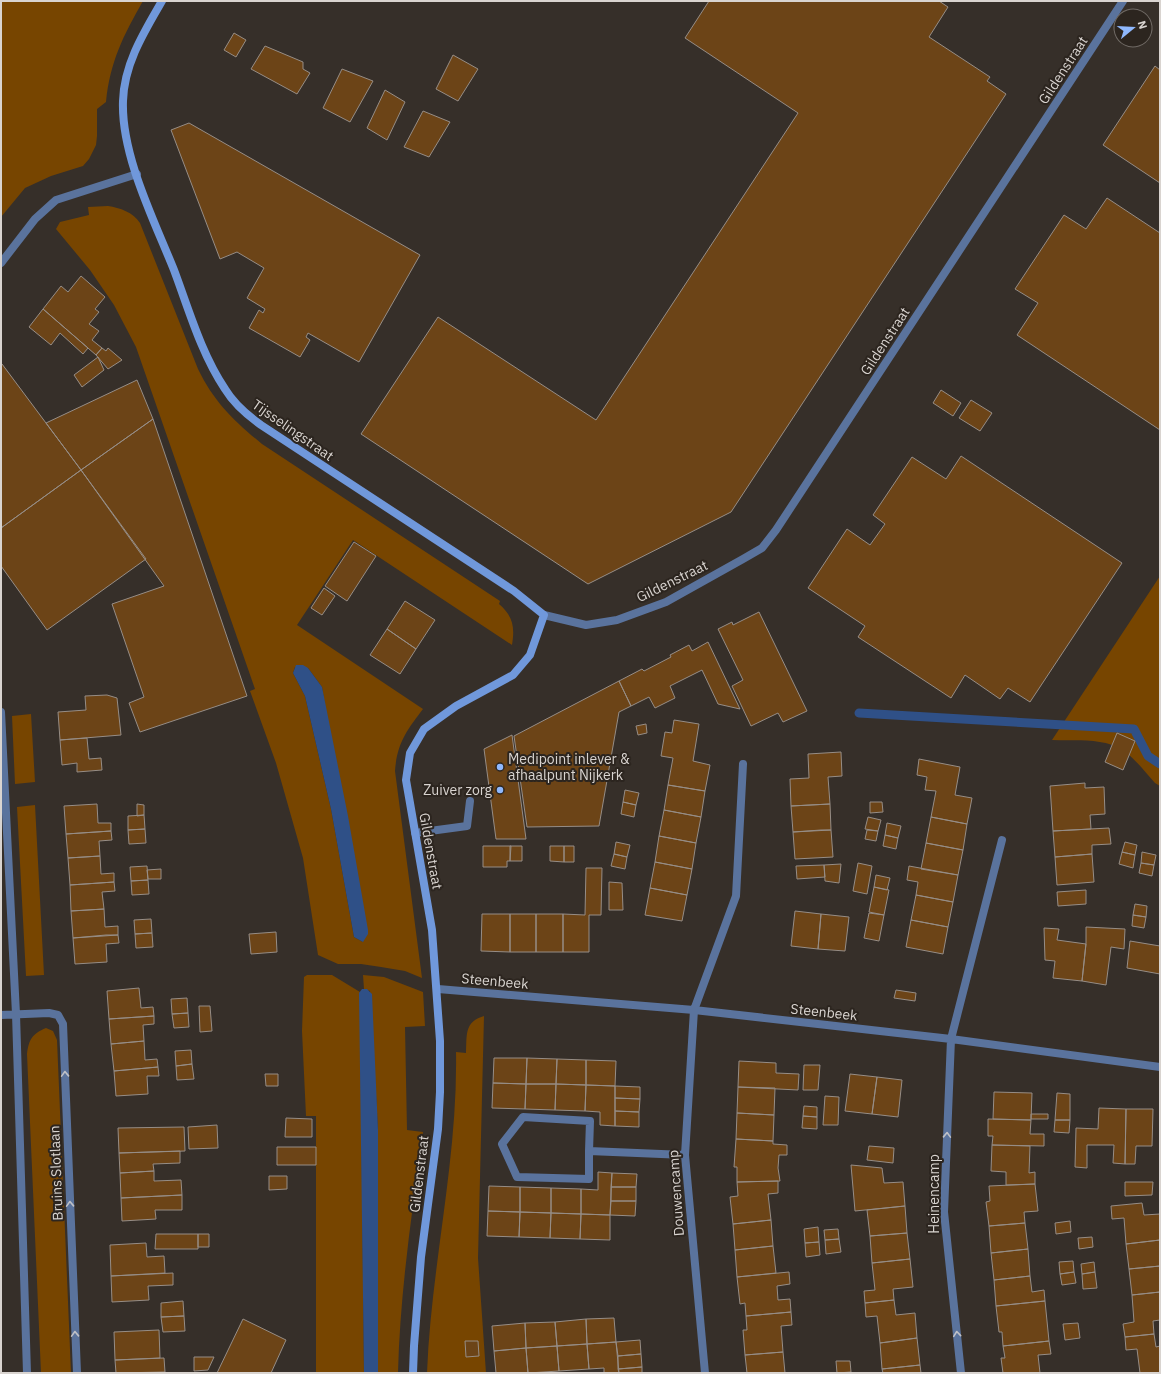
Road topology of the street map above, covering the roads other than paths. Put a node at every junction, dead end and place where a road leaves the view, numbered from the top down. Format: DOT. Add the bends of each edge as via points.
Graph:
graph roads {
  1 [pos="162,1"];
  2 [pos="1123,1"];
  3 [pos="137,174"];
  4 [pos="1,263"];
  5 [pos="544,615"];
  6 [pos="1,712"];
  7 [pos="743,764"];
  8 [pos="470,801"];
  9 [pos="415,833"];
  10 [pos="1002,840"];
  11 [pos="438,989"];
  12 [pos="694,1010"];
  13 [pos="1,1014"];
  14 [pos="16,1014"];
  15 [pos="951,1039"];
  16 [pos="1160,1067"];
  17 [pos="589,1151"];
  18 [pos="685,1156"];
  19 [pos="28,1373"];
  20 [pos="77,1373"];
  21 [pos="413,1373"];
  22 [pos="705,1373"];
  23 [pos="961,1373"];
  1 -- 3 [label="street, Tijsselingstraat" via="142,35 126,75 123,124 126,144"];
  2 -- 5 [label="street, Gildenstraat" via="762,548 666,602 617,620 586,625"];
  3 -- 4 [label="street" via="56,200 35,219"];
  3 -- 5 [label="street, Tijsselingstraat" via="203,348 225,391 243,411 293,447 514,591"];
  5 -- 9 [label="street, Gildenstraat" via="530,655 513,675 456,706 424,730 410,752 406,780"];
  6 -- 14 [label="street"];
  7 -- 12 [label="street" via="736,896"];
  8 -- 9 [label="street" via="467,826"];
  9 -- 11 [label="street, Gildenstraat" via="432,930"];
  10 -- 15 [label="street"];
  11 -- 12 [label="street, Steenbeek"];
  11 -- 21 [label="street, Gildenstraat" via="439,1107 417,1298"];
  12 -- 15 [label="street, Steenbeek"];
  12 -- 18 [label="street, Douwencamp"];
  13 -- 14 [label="street, Bruins Slotlaan"];
  14 -- 19 [label="street"];
  20 -- 14 [label="street, Bruins Slotlaan, one-way" via="63,1024 58,1015 49,1013"];
  15 -- 16 [label="street, Steenbeek"];
  23 -- 15 [label="street, Heinencamp, one-way" via="944,1212"];
  17 -- 17 [label="street" via="589,1179 517,1177 502,1144 523,1116 590,1120"];
  17 -- 18 [label="street"];
  18 -- 22 [label="street, Douwencamp"];
}
